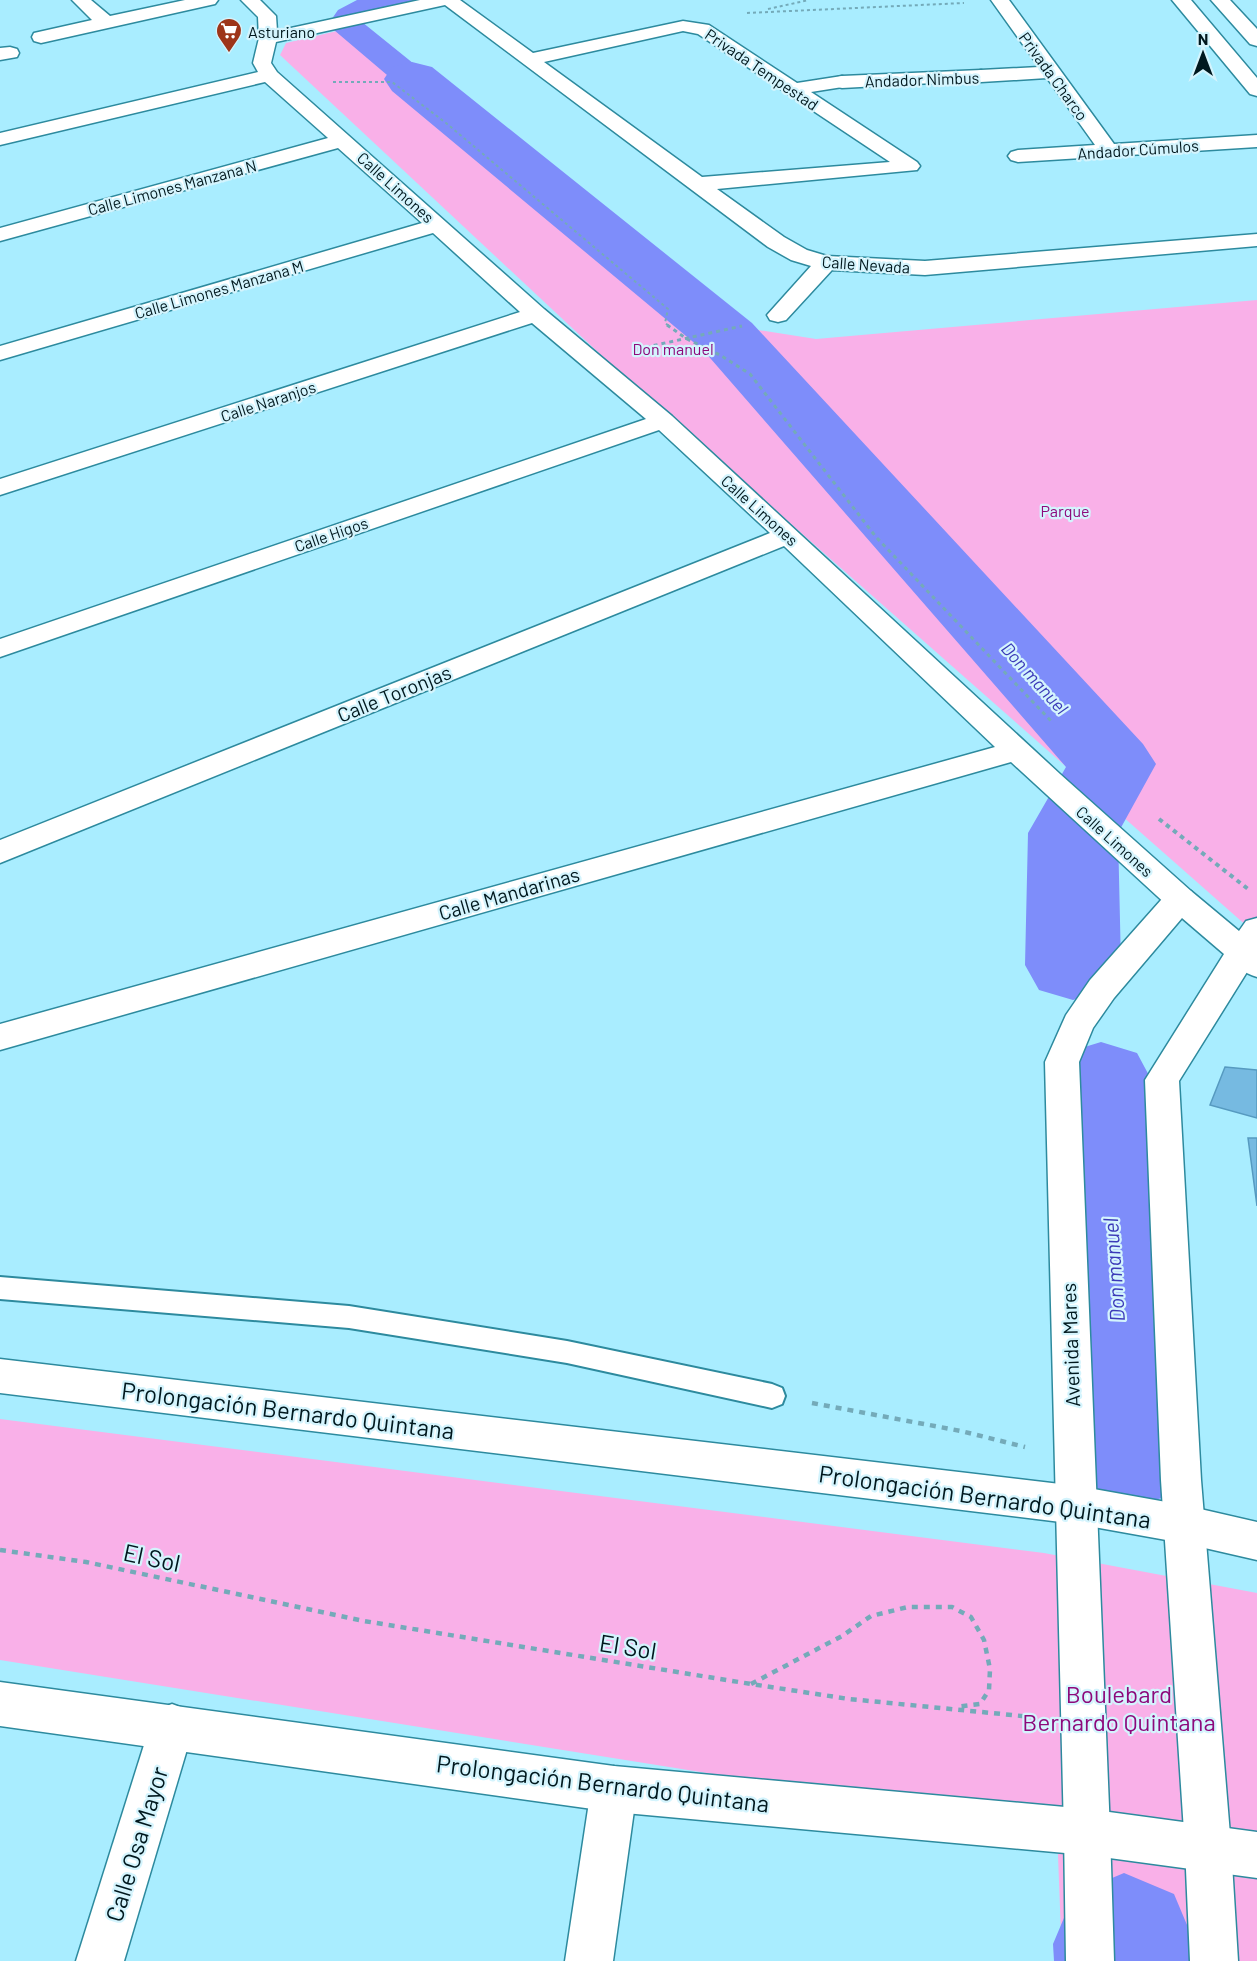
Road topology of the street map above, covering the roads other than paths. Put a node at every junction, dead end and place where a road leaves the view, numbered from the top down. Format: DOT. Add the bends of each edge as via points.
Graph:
graph roads {
  1 [pos="81,0"];
  2 [pos="209,0"];
  3 [pos="250,0"];
  4 [pos="447,0"];
  5 [pos="1181,0"];
  6 [pos="1220,0"];
  7 [pos="1000,1"];
  8 [pos="289,11"];
  9 [pos="106,23"];
  10 [pos="267,27"];
  11 [pos="41,37"];
  12 [pos="1257,40"];
  13 [pos="531,59"];
  14 [pos="1052,72"];
  15 [pos="274,79"];
  16 [pos="792,89"];
  17 [pos="1257,90"];
  18 [pos="0,139"];
  19 [pos="344,140"];
  20 [pos="1257,141"];
  21 [pos="1109,151"];
  22 [pos="1018,156"];
  23 [pos="697,184"];
  24 [pos="437,225"];
  25 [pos="0,235"];
  26 [pos="1257,240"];
  27 [pos="826,263"];
  28 [pos="536,314"];
  29 [pos="778,315"];
  30 [pos="0,353"];
  31 [pos="663,421"];
  32 [pos="0,488"];
  33 [pos="788,535"];
  34 [pos="0,648"];
  35 [pos="1018,750"];
  36 [pos="0,852"];
  37 [pos="1180,899"];
  38 [pos="1252,949"];
  39 [pos="0,1036"];
  40 [pos="0,1288"];
  41 [pos="0,1376"];
  42 [pos="772,1396"];
  43 [pos="1077,1505"];
  44 [pos="1184,1524"];
  45 [pos="1257,1541"];
  46 [pos="0,1704"];
  47 [pos="172,1726"];
  48 [pos="614,1789"];
  49 [pos="1087,1832"];
  50 [pos="1208,1847"];
  51 [pos="1257,1855"];
  52 [pos="100,1961"];
  53 [pos="589,1961"];
  54 [pos="1090,1961"];
  55 [pos="1214,1961"];
  1 -- 9 [label="street"];
  2 -- 9 [label="street"];
  3 -- 10 [label="street"];
  4 -- 10 [label="street"];
  4 -- 13 [label="street, Calle Nevada"];
  5 -- 17 [label="street"];
  6 -- 12 [label="street"];
  7 -- 14 [label="street, Privada Charco"];
  8 -- 10 [label="street"];
  9 -- 11 [label="street"];
  10 -- 15 [label="street" via="262,63"];
  13 -- 16 [label="street, Privada Tempestad" via="694,26"];
  13 -- 23 [label="street, Calle Nevada"];
  14 -- 16 [label="street, Andador Nimbus" via="842,82"];
  14 -- 21 [label="street, Privada Charco"];
  15 -- 18 [label="street"];
  15 -- 19 [label="street, Calle Limones"];
  16 -- 23 [label="street, Privada Tempestad" via="910,166"];
  19 -- 24 [label="street, Calle Limones"];
  19 -- 25 [label="street, Calle Limones Manzana N"];
  20 -- 21 [label="street, Andador Cúmulos"];
  21 -- 22 [label="street, Andador Cúmulos"];
  23 -- 27 [label="street, Calle Nevada" via="776,242"];
  24 -- 28 [label="street, Calle Limones"];
  24 -- 30 [label="street, Calle Limones Manzana M"];
  26 -- 27 [label="street, Calle Nevada" via="925,268"];
  27 -- 29 [label="street"];
  28 -- 31 [label="street, Calle Limones"];
  28 -- 32 [label="street, Calle Naranjos"];
  31 -- 33 [label="street, Calle Limones"];
  31 -- 34 [label="street, Calle Higos"];
  33 -- 35 [label="street, Calle Limones"];
  33 -- 36 [label="street, Calle Toronjas"];
  35 -- 37 [label="street, Calle Limones"];
  35 -- 39 [label="street, Calle Mandarinas"];
  37 -- 38 [label="street, Calle Limones"];
  37 -- 43 [label="street, Avenida Mares" via="1102,989 1078,1024 1062,1062"];
  38 -- 44 [label="street" via="1162,1080"];
  40 -- 42 [label="lane" via="349,1317 567,1352"];
  41 -- 43 [label="street, Prolongación Bernardo Quintana"];
  43 -- 44 [label="street, Prolongación Bernardo Quintana"];
  43 -- 49 [label="street, Avenida Mares"];
  44 -- 45 [label="street, Prolongación Bernardo Quintana"];
  44 -- 50 [label="street"];
  46 -- 47 [label="street, Prolongación Bernardo Quintana"];
  47 -- 48 [label="street, Prolongación Bernardo Quintana"];
  47 -- 52 [label="street, Calle Osa Mayor"];
  48 -- 49 [label="street, Prolongación Bernardo Quintana"];
  48 -- 53 [label="street"];
  49 -- 50 [label="street, Prolongación Bernardo Quintana"];
  49 -- 54 [label="street, Avenida Mares"];
  50 -- 51 [label="street, Prolongación Bernardo Quintana"];
  50 -- 55 [label="street"];
}
